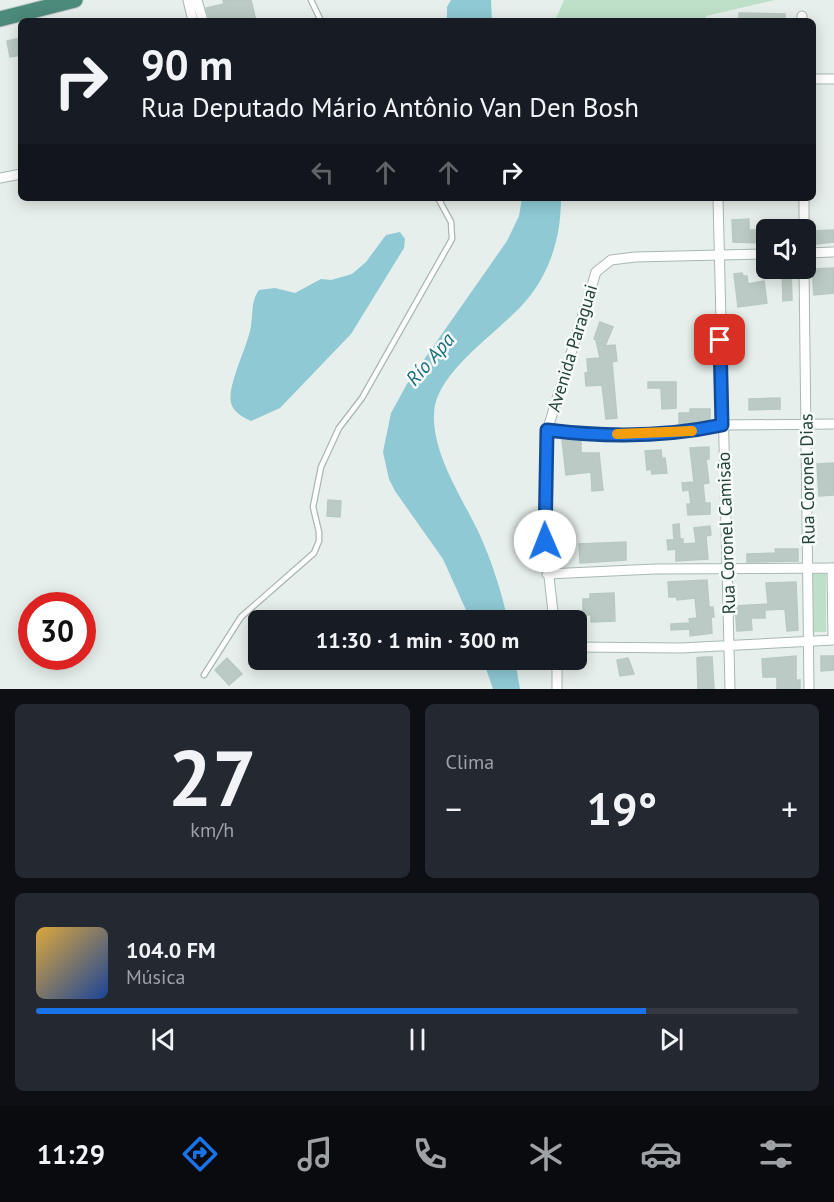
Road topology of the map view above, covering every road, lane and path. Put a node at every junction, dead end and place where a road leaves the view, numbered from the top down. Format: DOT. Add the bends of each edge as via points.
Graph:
graph roads {
  1 [pos="75,0"];
  2 [pos="188,0"];
  3 [pos="197,0"];
  4 [pos="311,0"];
  5 [pos="57,2"];
  6 [pos="192,18"];
  7 [pos="201,18"];
  8 [pos="320,18"];
  9 [pos="0,19"];
  10 [pos="816,79"];
  11 [pos="834,79"];
  12 [pos="18,175"];
  13 [pos="0,178"];
  14 [pos="440,201"];
  15 [pos="717,201"];
  16 [pos="804,201"];
  17 [pos="804,219"];
  18 [pos="834,252"];
  19 [pos="816,253"];
  20 [pos="756,254"];
  21 [pos="718,255"];
  22 [pos="804,279"];
  23 [pos="834,424"];
  24 [pos="722,425"];
  25 [pos="806,425"];
  26 [pos="547,430"];
  27 [pos="808,568"];
  28 [pos="833,568"];
  29 [pos="726,570"];
  30 [pos="547,574"];
  31 [pos="553,610"];
  32 [pos="809,640"];
  33 [pos="833,640"];
  34 [pos="729,644"];
  35 [pos="587,647"];
  36 [pos="557,670"];
  37 [pos="204,675"];
  38 [pos="557,689"];
  39 [pos="730,689"];
  40 [pos="809,689"];
  1 -- 5 [label="highway"];
  2 -- 6 [label="street"];
  3 -- 7 [label="street"];
  4 -- 8 [label="lane"];
  5 -- 9 [label="highway"];
  10 -- 11 [label="street"];
  12 -- 13 [label="street"];
  14 -- 37 [label="lane" via="452,222 452,239 362,398 339,428 321,467 313,507 319,532 314,553 241,617"];
  15 -- 21 [label="street, Rua Coronel Camisão"];
  16 -- 17 [label="street"];
  18 -- 19 [label="street"];
  20 -- 21 [label="street"];
  21 -- 24 [label="street, Rua Coronel Camisão"];
  21 -- 26 [label="street, Avenida Paraguai" via="611,260 596,272"];
  22 -- 25 [label="street, Rua Coronel Dias"];
  23 -- 25 [label="street"];
  24 -- 25 [label="street"];
  24 -- 26 [label="street" via="638,434"];
  24 -- 29 [label="street, Rua Coronel Camisão"];
  25 -- 27 [label="street, Rua Coronel Dias"];
  26 -- 30 [label="street, Avenida Paraguai"];
  27 -- 28 [label="street"];
  27 -- 29 [label="street"];
  27 -- 32 [label="street, Rua Coronel Dias"];
  28 -- 33 [label="street"];
  29 -- 30 [label="street"];
  29 -- 34 [label="street, Rua Coronel Camisão"];
  30 -- 31 [label="street, Avenida Paraguai"];
  32 -- 33 [label="street"];
  32 -- 34 [label="street"];
  32 -- 40 [label="street, Rua Coronel Dias"];
  34 -- 35 [label="street" via="648,649"];
  34 -- 39 [label="street, Rua Coronel Camisão"];
  36 -- 38 [label="street"];
}
